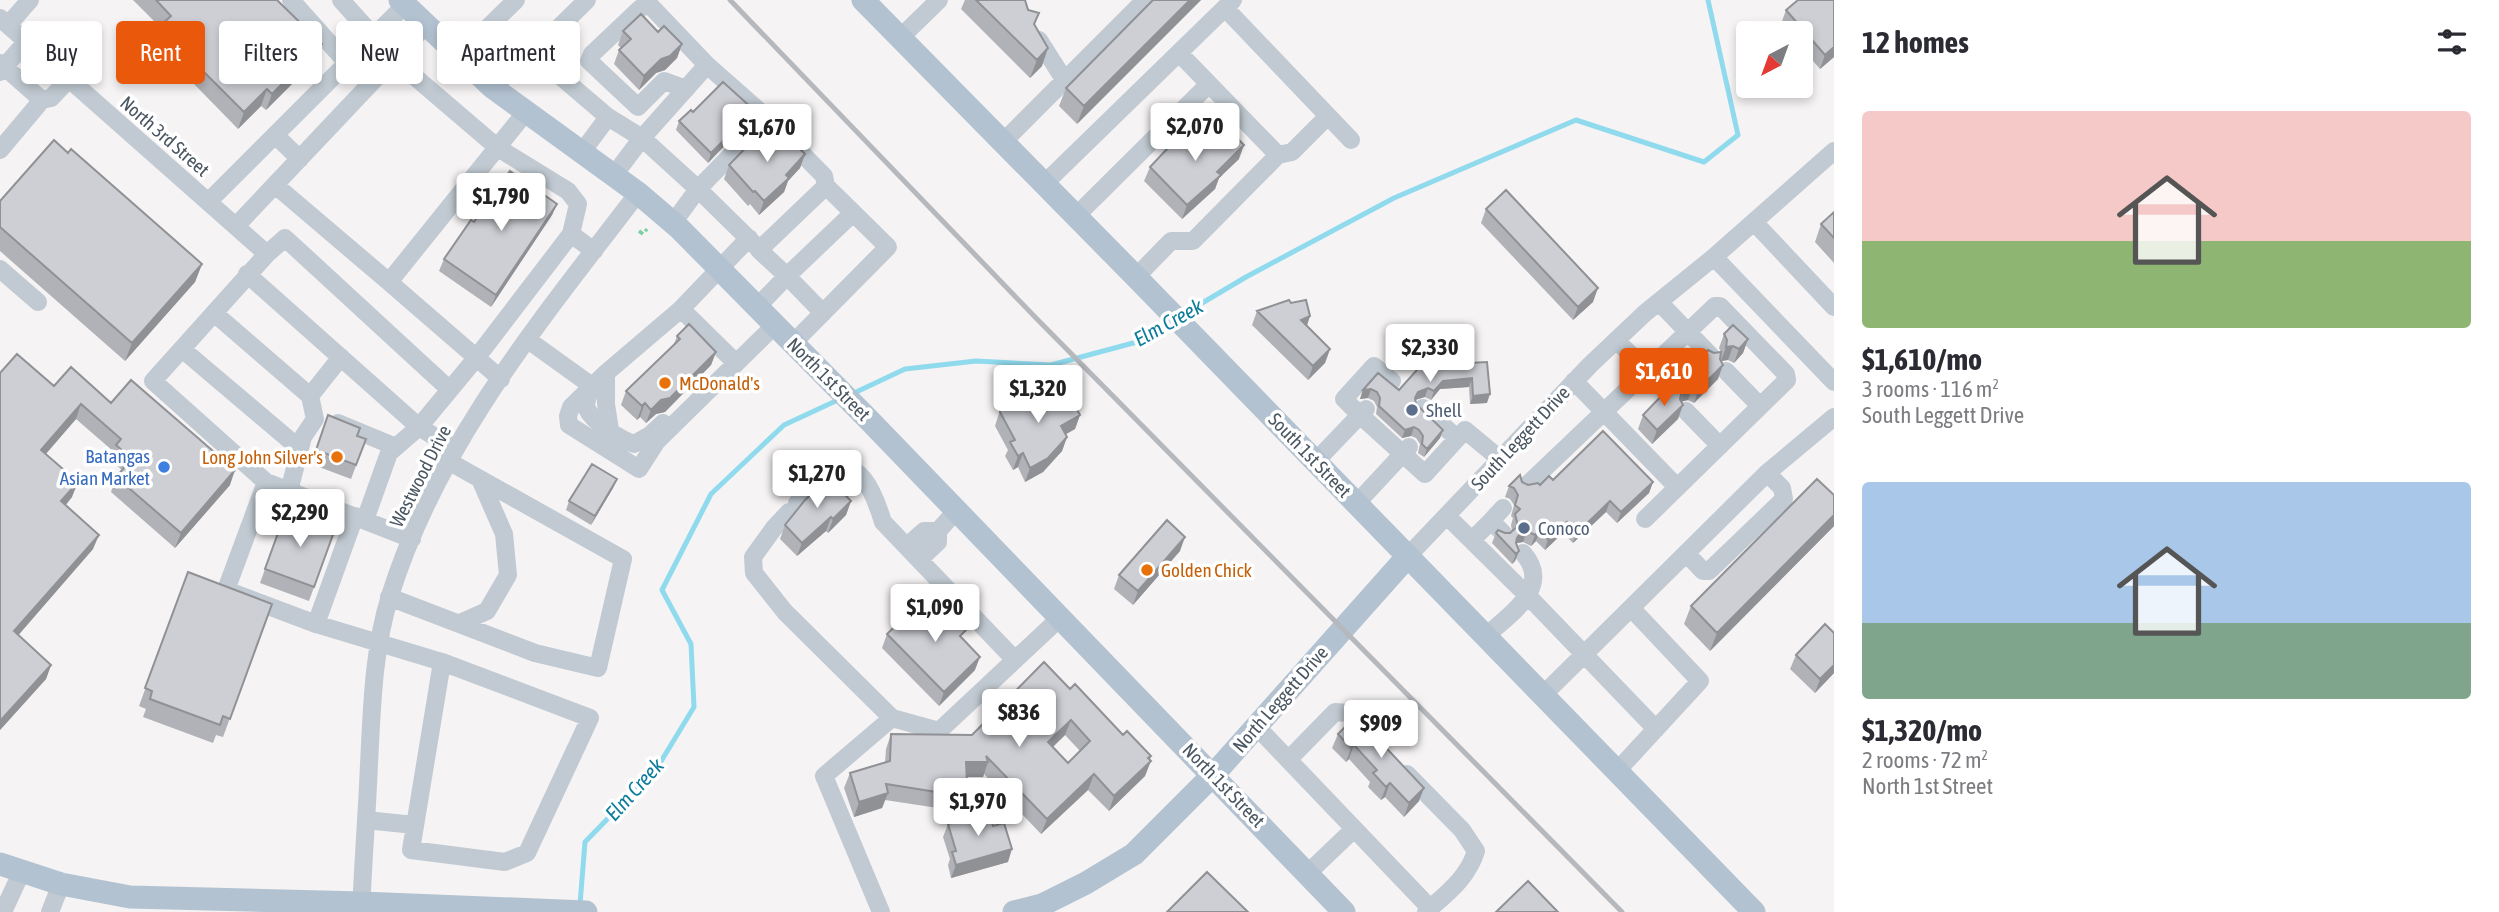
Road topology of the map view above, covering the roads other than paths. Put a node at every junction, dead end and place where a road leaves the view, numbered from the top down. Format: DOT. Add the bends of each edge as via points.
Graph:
graph roads {
  1 [pos="30,0"];
  2 [pos="291,0"];
  3 [pos="341,0"];
  4 [pos="516,0"];
  5 [pos="587,0"];
  6 [pos="863,0"];
  7 [pos="940,0"];
  8 [pos="1145,0"];
  9 [pos="646,1"];
  10 [pos="403,3"];
  11 [pos="1229,4"];
  12 [pos="361,21"];
  13 [pos="389,21"];
  14 [pos="495,21"];
  15 [pos="566,21"];
  16 [pos="4,22"];
  17 [pos="426,25"];
  18 [pos="423,28"];
  19 [pos="437,36"];
  20 [pos="21,37"];
  21 [pos="900,38"];
  22 [pos="1039,40"];
  23 [pos="21,47"];
  24 [pos="336,51"];
  25 [pos="1179,53"];
  26 [pos="707,65"];
  27 [pos="2,67"];
  28 [pos="336,76"];
  29 [pos="1065,81"];
  30 [pos="64,84"];
  31 [pos="74,84"];
  32 [pos="370,84"];
  33 [pos="423,84"];
  34 [pos="489,84"];
  35 [pos="496,84"];
  36 [pos="569,84"];
  37 [pos="1209,84"];
  38 [pos="492,87"];
  39 [pos="686,89"];
  40 [pos="42,100"];
  41 [pos="526,113"];
  42 [pos="1328,116"];
  43 [pos="608,117"];
  44 [pos="767,118"];
  45 [pos="275,136"];
  46 [pos="642,138"];
  47 [pos="1351,140"];
  48 [pos="1003,142"];
  49 [pos="498,148"];
  50 [pos="0,150"];
  51 [pos="1834,151"];
  52 [pos="582,152"];
  53 [pos="1278,155"];
  54 [pos="300,159"];
  55 [pos="614,175"];
  56 [pos="275,185"];
  57 [pos="1043,185"];
  58 [pos="826,186"];
  59 [pos="698,190"];
  60 [pos="638,193"];
  61 [pos="208,202"];
  62 [pos="853,213"];
  63 [pos="1075,217"];
  64 [pos="1754,222"];
  65 [pos="673,223"];
  66 [pos="236,226"];
  67 [pos="571,234"];
  68 [pos="754,244"];
  69 [pos="594,251"];
  70 [pos="267,254"];
  71 [pos="1714,257"];
  72 [pos="0,269"];
  73 [pos="720,269"];
  74 [pos="247,274"];
  75 [pos="787,276"];
  76 [pos="1140,281"];
  77 [pos="389,282"];
  78 [pos="38,302"];
  79 [pos="1659,302"];
  80 [pos="757,307"];
  81 [pos="1834,307"];
  82 [pos="681,309"];
  83 [pos="214,313"];
  84 [pos="823,313"];
  85 [pos="775,325"];
  86 [pos="1687,333"];
  87 [pos="528,340"];
  88 [pos="1616,340"];
  89 [pos="793,343"];
  90 [pos="181,349"];
  91 [pos="1711,356"];
  92 [pos="341,357"];
  93 [pos="477,357"];
  94 [pos="736,363"];
  95 [pos="1726,370"];
  96 [pos="1647,371"];
  97 [pos="1831,372"];
  98 [pos="606,373"];
  99 [pos="501,379"];
  100 [pos="720,379"];
  101 [pos="1574,381"];
  102 [pos="592,386"];
  103 [pos="1393,387"];
  104 [pos="449,389"];
  105 [pos="310,396"];
  106 [pos="1671,396"];
  107 [pos="1760,406"];
  108 [pos="1686,411"];
  109 [pos="1363,412"];
  110 [pos="1604,412"];
  111 [pos="1834,417"];
  112 [pos="1428,418"];
  113 [pos="315,419"];
  114 [pos="419,427"];
  115 [pos="610,430"];
  116 [pos="1457,438"];
  117 [pos="1720,446"];
  118 [pos="396,447"];
  119 [pos="300,449"];
  120 [pos="1406,450"];
  121 [pos="452,455"];
  122 [pos="1500,459"];
  123 [pos="1316,461"];
  124 [pos="1768,473"];
  125 [pos="480,479"];
  126 [pos="266,482"];
  127 [pos="1527,485"];
  128 [pos="1678,487"];
  129 [pos="289,491"];
  130 [pos="1357,503"];
  131 [pos="1503,508"];
  132 [pos="957,510"];
  133 [pos="1447,516"];
  134 [pos="360,518"];
  135 [pos="1645,519"];
  136 [pos="412,539"];
  137 [pos="1472,540"];
  138 [pos="914,553"];
  139 [pos="1523,553"];
  140 [pos="1686,553"];
  141 [pos="1408,556"];
  142 [pos="1528,596"];
  143 [pos="390,597"];
  144 [pos="1632,609"];
  145 [pos="1061,617"];
  146 [pos="460,623"];
  147 [pos="316,624"];
  148 [pos="1343,627"];
  149 [pos="1486,636"];
  150 [pos="380,641"];
  151 [pos="1585,655"];
  152 [pos="1015,660"];
  153 [pos="442,662"];
  154 [pos="1543,695"];
  155 [pos="892,718"];
  156 [pos="1256,726"];
  157 [pos="1656,729"];
  158 [pos="1381,746"];
  159 [pos="1289,759"];
  160 [pos="1399,765"];
  161 [pos="1617,771"];
  162 [pos="1214,774"];
  163 [pos="366,820"];
  164 [pos="414,825"];
  165 [pos="1354,829"];
  166 [pos="0,863"];
  167 [pos="22,871"];
  168 [pos="1308,873"];
  169 [pos="61,884"];
  170 [pos="361,907"];
  171 [pos="1428,910"];
  172 [pos="3,912"];
  173 [pos="50,912"];
  174 [pos="586,912"];
  175 [pos="881,912"];
  176 [pos="1014,912"];
  177 [pos="1345,912"];
  178 [pos="1754,912"];
  1 -- 16 [label="street"];
  2 -- 24 [label="street"];
  3 -- 12 [label="street"];
  4 -- 14 [label="street"];
  5 -- 15 [label="street"];
  6 -- 21 [label="main road, South 1st Street"];
  7 -- 21 [label="street"];
  8 -- 29 [label="street"];
  9 -- 26 [label="street"];
  9 -- 39 [label="street" via="589,61 638,107 664,81"];
  10 -- 13 [label="street"];
  10 -- 17 [label="main road, North 1st Street"];
  11 -- 25 [label="street"];
  11 -- 42 [label="street"];
  16 -- 20 [label="street, North 3rd Street"];
  17 -- 18 [label="street"];
  17 -- 19 [label="main road, North 1st Street"];
  21 -- 48 [label="main road, South 1st Street"];
  22 -- 29 [label="street"];
  23 -- 27 [label="street"];
  25 -- 37 [label="street"];
  25 -- 57 [label="street"];
  26 -- 39 [label="street"];
  26 -- 44 [label="street"];
  27 -- 40 [label="street"];
  28 -- 45 [label="street"];
  29 -- 48 [label="street"];
  30 -- 40 [label="street" via="51,98"];
  31 -- 61 [label="street, North 3rd Street"];
  32 -- 54 [label="street"];
  33 -- 49 [label="street"];
  34 -- 38 [label="main road, North 1st Street"];
  35 -- 38 [label="street"];
  36 -- 43 [label="street"];
  37 -- 53 [label="street"];
  37 -- 63 [label="street"];
  38 -- 41 [label="main road, North 1st Street"];
  39 -- 46 [label="street"];
  40 -- 50 [label="street"];
  41 -- 49 [label="street"];
  41 -- 52 [label="main road, North 1st Street"];
  42 -- 47 [label="street"];
  42 -- 53 [label="street" via="1292,152"];
  43 -- 46 [label="street"];
  43 -- 52 [label="street"];
  44 -- 58 [label="street" via="824,176"];
  44 -- 59 [label="street"];
  45 -- 54 [label="street"];
  45 -- 61 [label="street"];
  46 -- 55 [label="street"];
  46 -- 59 [label="street"];
  48 -- 57 [label="main road, South 1st Street"];
  49 -- 67 [label="street" via="568,191 578,204"];
  49 -- 77 [label="street"];
  51 -- 64 [label="street, South Leggett Drive"];
  52 -- 55 [label="main road, North 1st Street"];
  53 -- 76 [label="street" via="1194,241 1171,241"];
  54 -- 56 [label="street"];
  55 -- 60 [label="main road, North 1st Street"];
  56 -- 66 [label="street"];
  56 -- 77 [label="street"];
  57 -- 63 [label="main road, South 1st Street"];
  58 -- 62 [label="street"];
  58 -- 68 [label="street"];
  59 -- 65 [label="street"];
  59 -- 68 [label="street"];
  60 -- 65 [label="main road, North 1st Street"];
  60 -- 69 [label="street, Westwood Drive"];
  61 -- 66 [label="street, North 3rd Street"];
  62 -- 75 [label="street"];
  62 -- 84 [label="street" via="888,247"];
  63 -- 76 [label="main road, South 1st Street"];
  64 -- 71 [label="street, South Leggett Drive"];
  64 -- 81 [label="street"];
  65 -- 73 [label="main road, North 1st Street"];
  66 -- 70 [label="street, North 3rd Street"];
  67 -- 69 [label="street"];
  67 -- 93 [label="street"];
  68 -- 73 [label="street"];
  68 -- 75 [label="street"];
  69 -- 87 [label="street, Westwood Drive"];
  70 -- 74 [label="street"];
  70 -- 104 [label="street" via="285,238"];
  71 -- 79 [label="street, South Leggett Drive"];
  71 -- 97 [label="street"];
  72 -- 78 [label="street"];
  73 -- 80 [label="main road, North 1st Street"];
  73 -- 82 [label="street"];
  74 -- 83 [label="street"];
  74 -- 92 [label="street"];
  75 -- 80 [label="street"];
  75 -- 84 [label="street"];
  76 -- 123 [label="main road, South 1st Street"];
  77 -- 93 [label="street"];
  79 -- 86 [label="street"];
  79 -- 88 [label="street, South Leggett Drive"];
  80 -- 85 [label="main road, North 1st Street"];
  82 -- 94 [label="street"];
  82 -- 98 [label="street"];
  83 -- 90 [label="street"];
  83 -- 105 [label="street"];
  84 -- 89 [label="street"];
  85 -- 89 [label="main road, North 1st Street"];
  85 -- 94 [label="street"];
  86 -- 91 [label="street"];
  86 -- 96 [label="street"];
  86 -- 107 [label="street" via="1720,306 1786,374 1787,380"];
  87 -- 99 [label="street, Westwood Drive"];
  87 -- 102 [label="street"];
  88 -- 96 [label="street"];
  88 -- 101 [label="street, South Leggett Drive"];
  89 -- 132 [label="main road, North 1st Street"];
  90 -- 119 [label="street"];
  90 -- 126 [label="street" via="153,381"];
  92 -- 105 [label="street"];
  92 -- 114 [label="street"];
  93 -- 99 [label="street"];
  93 -- 104 [label="street"];
  94 -- 100 [label="street"];
  95 -- 107 [label="street"];
  96 -- 106 [label="street"];
  96 -- 110 [label="street"];
  98 -- 102 [label="street"];
  98 -- 115 [label="street"];
  99 -- 121 [label="street, Westwood Drive"];
  100 -- 102 [label="street" via="657,441 639,469 569,425 571,407"];
  100 -- 115 [label="street" via="706,384 634,444"];
  101 -- 110 [label="street"];
  101 -- 122 [label="street, South Leggett Drive"];
  102 -- 115 [label="street" via="587,409"];
  103 -- 109 [label="street" via="1374,366 1343,399"];
  104 -- 114 [label="street"];
  105 -- 113 [label="street"];
  107 -- 117 [label="street"];
  108 -- 117 [label="street"];
  109 -- 120 [label="street"];
  109 -- 123 [label="street"];
  110 -- 127 [label="street"];
  110 -- 128 [label="street"];
  111 -- 124 [label="street"];
  112 -- 116 [label="street"];
  113 -- 118 [label="street" via="321,415"];
  113 -- 119 [label="street"];
  114 -- 118 [label="street"];
  114 -- 121 [label="street"];
  116 -- 120 [label="street" via="1425,474"];
  116 -- 122 [label="street" via="1465,430"];
  117 -- 128 [label="street"];
  118 -- 134 [label="street" via="389,453"];
  119 -- 129 [label="street"];
  120 -- 130 [label="street"];
  121 -- 125 [label="street"];
  121 -- 136 [label="street, Westwood Drive"];
  122 -- 133 [label="street, South Leggett Drive"];
  123 -- 130 [label="main road, South 1st Street"];
  124 -- 140 [label="street"];
  124 -- 140 [label="street" via="1782,488 1783,499 1709,571 1703,571"];
  125 -- 146 [label="street" via="504,534 508,575 487,611"];
  125 -- 146 [label="street" via="623,559 598,668 535,653"];
  126 -- 129 [label="street"];
  126 -- 147 [label="street" via="226,590"];
  128 -- 135 [label="street"];
  129 -- 134 [label="street"];
  130 -- 141 [label="main road, South 1st Street"];
  131 -- 137 [label="street" via="1497,527"];
  132 -- 138 [label="street" via="938,531 924,531"];
  132 -- 145 [label="main road, North 1st Street"];
  133 -- 137 [label="street"];
  133 -- 141 [label="street, South Leggett Drive"];
  134 -- 136 [label="street"];
  134 -- 147 [label="street"];
  136 -- 143 [label="street, Westwood Drive"];
  137 -- 142 [label="street"];
  138 -- 152 [label="street"];
  138 -- 155 [label="street" via="883,522 874,494 862,477 841,467 826,475 793,508 753,557 754,573 785,612"];
  139 -- 142 [label="street" via="1532,563 1535,579"];
  140 -- 144 [label="street"];
  141 -- 148 [label="main road, South Leggett Drive"];
  141 -- 149 [label="main road, South 1st Street"];
  142 -- 149 [label="street"];
  142 -- 151 [label="street"];
  143 -- 146 [label="street"];
  143 -- 150 [label="street, Westwood Drive"];
  144 -- 151 [label="street"];
  144 -- 157 [label="street" via="1700,681"];
  145 -- 152 [label="street"];
  145 -- 162 [label="main road, North 1st Street"];
  147 -- 150 [label="street"];
  148 -- 156 [label="main road, North Leggett Drive"];
  149 -- 154 [label="main road, South 1st Street"];
  150 -- 153 [label="street"];
  150 -- 163 [label="street, Westwood Drive"];
  151 -- 154 [label="street"];
  151 -- 157 [label="street"];
  152 -- 155 [label="street" via="939,732"];
  153 -- 164 [label="street"];
  153 -- 164 [label="street" via="590,718 527,853 505,862 411,850"];
  154 -- 161 [label="main road, South 1st Street"];
  155 -- 175 [label="street" via="824,776"];
  156 -- 159 [label="street"];
  156 -- 162 [label="main road, North Leggett Drive"];
  157 -- 161 [label="street"];
  158 -- 159 [label="street" via="1350,713 1335,712"];
  159 -- 165 [label="street"];
  160 -- 171 [label="street" via="1462,830 1476,851 1472,867"];
  161 -- 178 [label="main road, South 1st Street"];
  162 -- 168 [label="main road, North 1st Street"];
  162 -- 176 [label="main road, North Leggett Drive" via="1135,854 1042,905"];
  163 -- 164 [label="street"];
  163 -- 170 [label="street, Westwood Drive"];
  165 -- 168 [label="street"];
  165 -- 171 [label="street"];
  166 -- 167 [label="main road"];
  167 -- 169 [label="main road"];
  167 -- 172 [label="street"];
  168 -- 177 [label="main road, North 1st Street"];
  169 -- 170 [label="main road" via="130,897"];
  169 -- 173 [label="street"];
  170 -- 174 [label="main road"];
}
